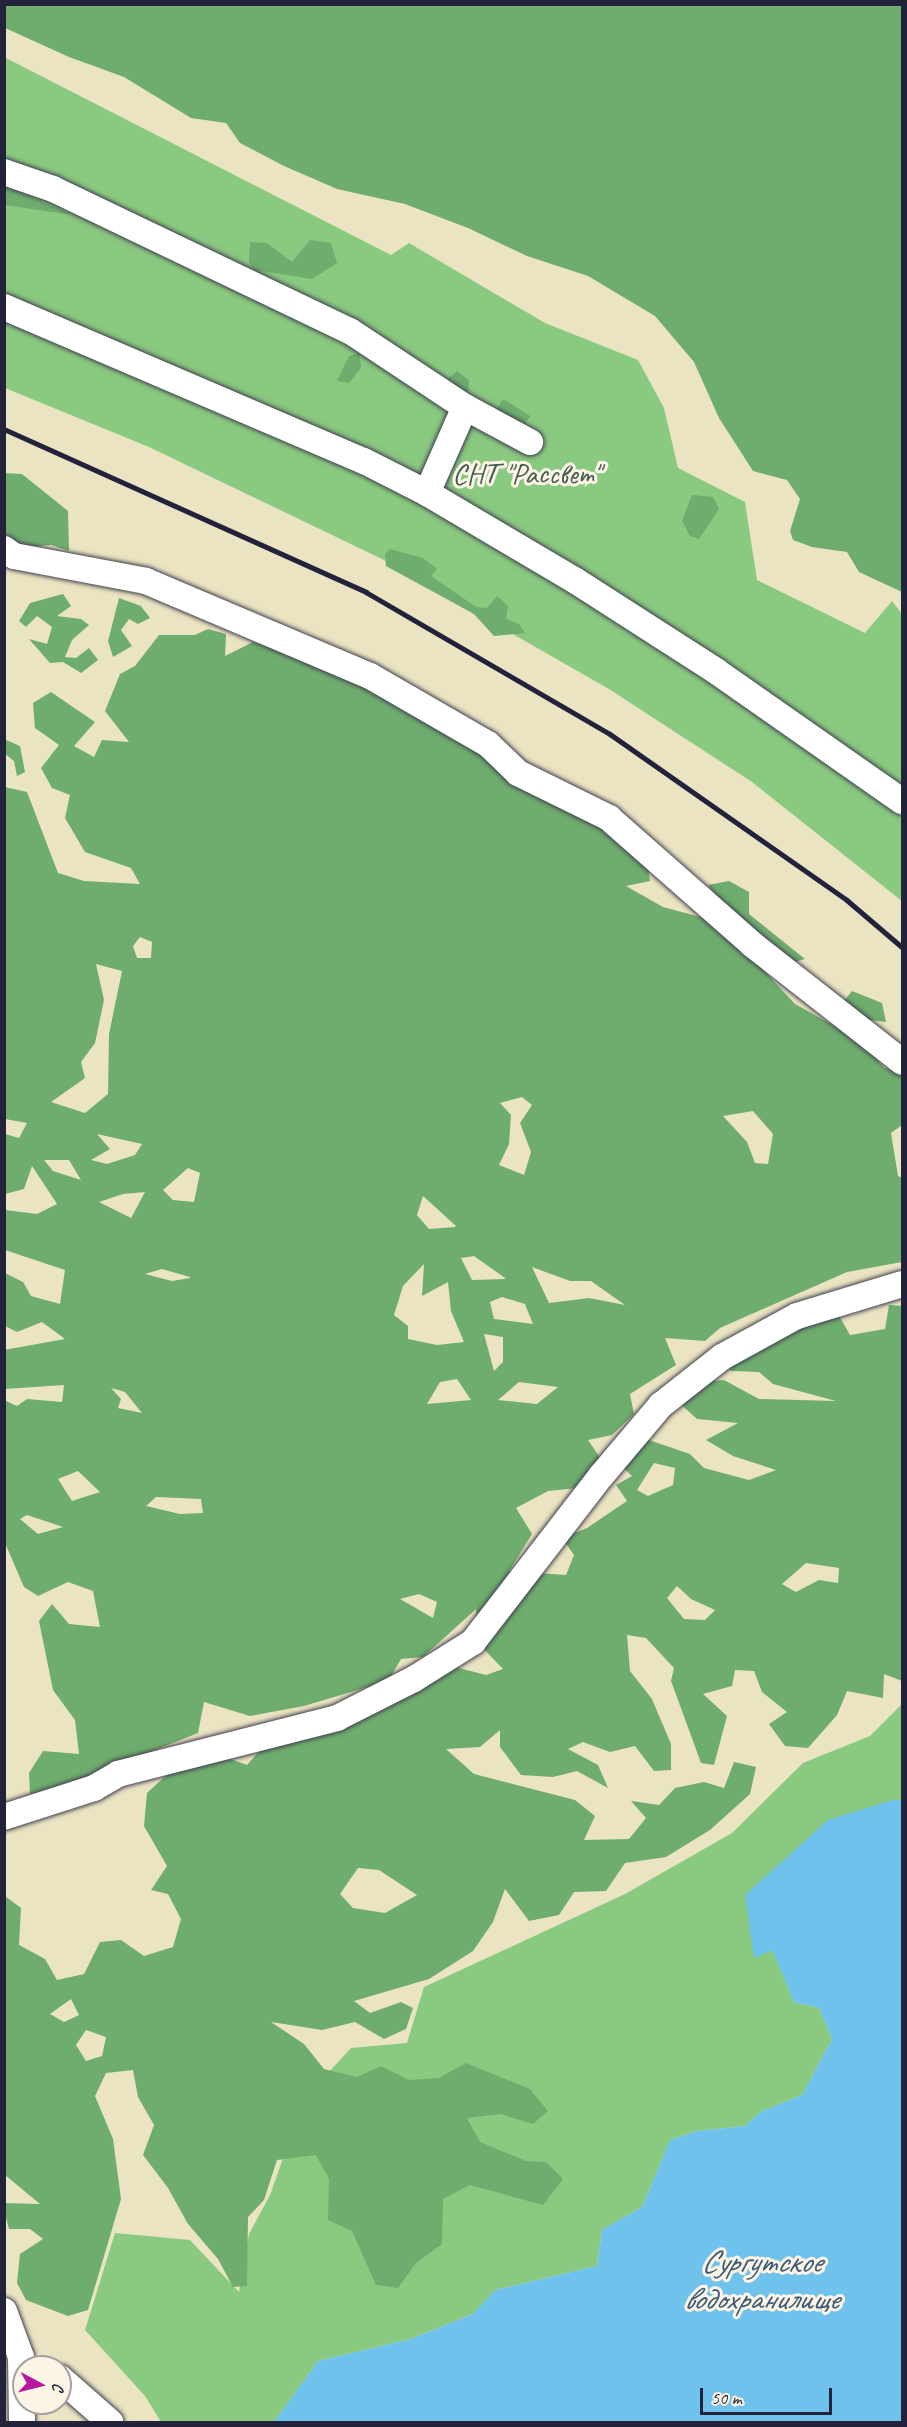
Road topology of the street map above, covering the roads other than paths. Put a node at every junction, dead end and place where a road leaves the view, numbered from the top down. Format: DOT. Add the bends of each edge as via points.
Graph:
graph roads {
  1 [pos="4,172"];
  2 [pos="4,307"];
  3 [pos="465,407"];
  4 [pos="530,442"];
  5 [pos="427,493"];
  6 [pos="4,549"];
  7 [pos="903,801"];
  8 [pos="903,1062"];
  9 [pos="903,1284"];
  10 [pos="4,1816"];
  11 [pos="4,2311"];
  12 [pos="26,2355"];
  13 [pos="72,2389"];
  14 [pos="110,2422"];
  1 -- 3 [label="street" via="53,189 350,331"];
  2 -- 5 [label="street" via="364,461"];
  3 -- 4 [label="street"];
  3 -- 5 [label="street"];
  5 -- 7 [label="street" via="576,581 706,665"];
  6 -- 8 [label="street" via="14,556 146,581 370,676 488,744 518,773 609,818 753,945"];
  9 -- 10 [label="street" via="797,1316 722,1357 661,1405 473,1642 414,1679 337,1718 118,1774 94,1788"];
  11 -- 12 [label="street"];
  13 -- 14 [label="street"];
}
